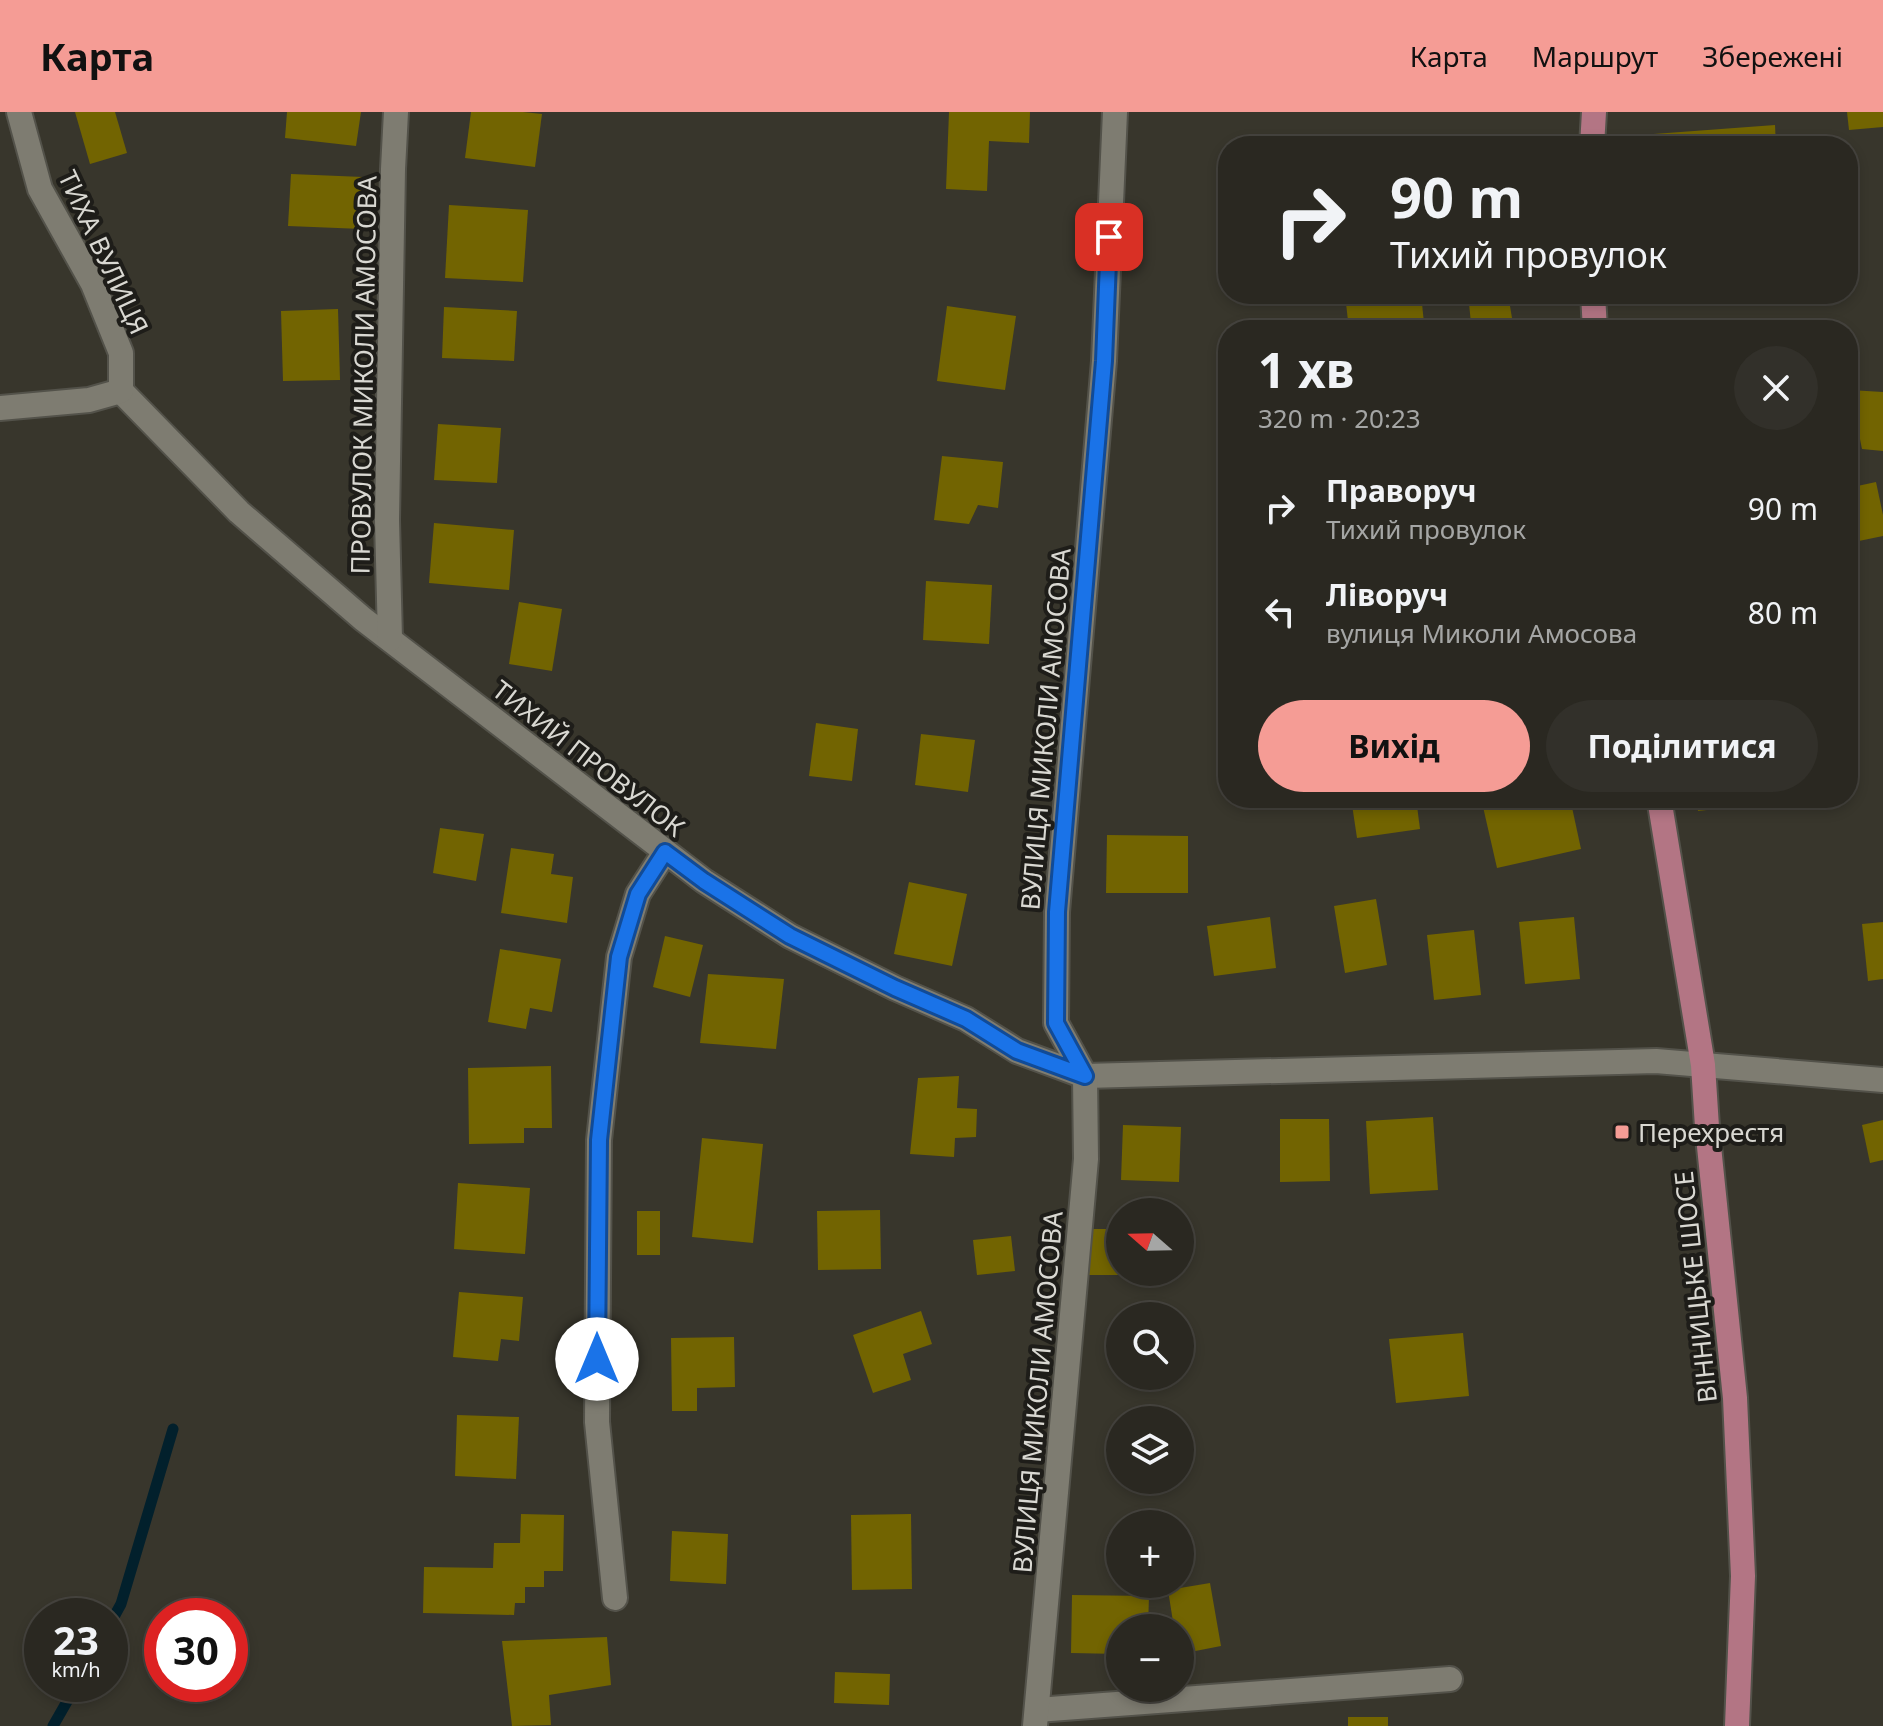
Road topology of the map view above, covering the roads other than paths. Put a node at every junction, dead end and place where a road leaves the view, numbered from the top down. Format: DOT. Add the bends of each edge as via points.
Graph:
graph roads {
  1 [pos="19,112"];
  2 [pos="396,112"];
  3 [pos="1115,112"];
  4 [pos="1594,112"];
  5 [pos="1593,136"];
  6 [pos="121,391"];
  7 [pos="0,408"];
  8 [pos="390,639"];
  9 [pos="1661,808"];
  10 [pos="665,852"];
  11 [pos="1703,1065"];
  12 [pos="1085,1076"];
  13 [pos="1883,1080"];
  14 [pos="615,1598"];
  15 [pos="1450,1679"];
  16 [pos="1036,1718"];
  17 [pos="1737,1726"];
  1 -- 6 [label="street, ТИХА ВУЛИЦЯ" via="40,189 93,284 121,353"];
  2 -- 8 [label="street, ПРОВУЛОК МИКОЛИ АМОСОВА" via="387,520"];
  3 -- 12 [label="street, ВУЛИЦЯ МИКОЛИ АМОСОВА" via="1104,361 1057,912 1056,1023"];
  4 -- 5 [label="main road"];
  6 -- 7 [label="street" via="89,400"];
  6 -- 8 [label="street, ТИХИЙ ПРОВУЛОК" via="239,512"];
  8 -- 10 [label="street, ТИХИЙ ПРОВУЛОК"];
  9 -- 11 [label="main road, ВІННИЦЬКЕ ШОСЕ"];
  10 -- 12 [label="street, ТИХИЙ ПРОВУЛОК" via="790,936 966,1019 1017,1051"];
  10 -- 14 [label="street" via="638,894 619,957 599,1140 597,1422"];
  11 -- 12 [label="street" via="1656,1061"];
  11 -- 13 [label="street"];
  11 -- 17 [label="main road, ВІННИЦЬКЕ ШОСЕ" via="1735,1398 1743,1576"];
  12 -- 16 [label="street, ВУЛИЦЯ МИКОЛИ АМОСОВА" via="1086,1159"];
  15 -- 16 [label="street"];
}
